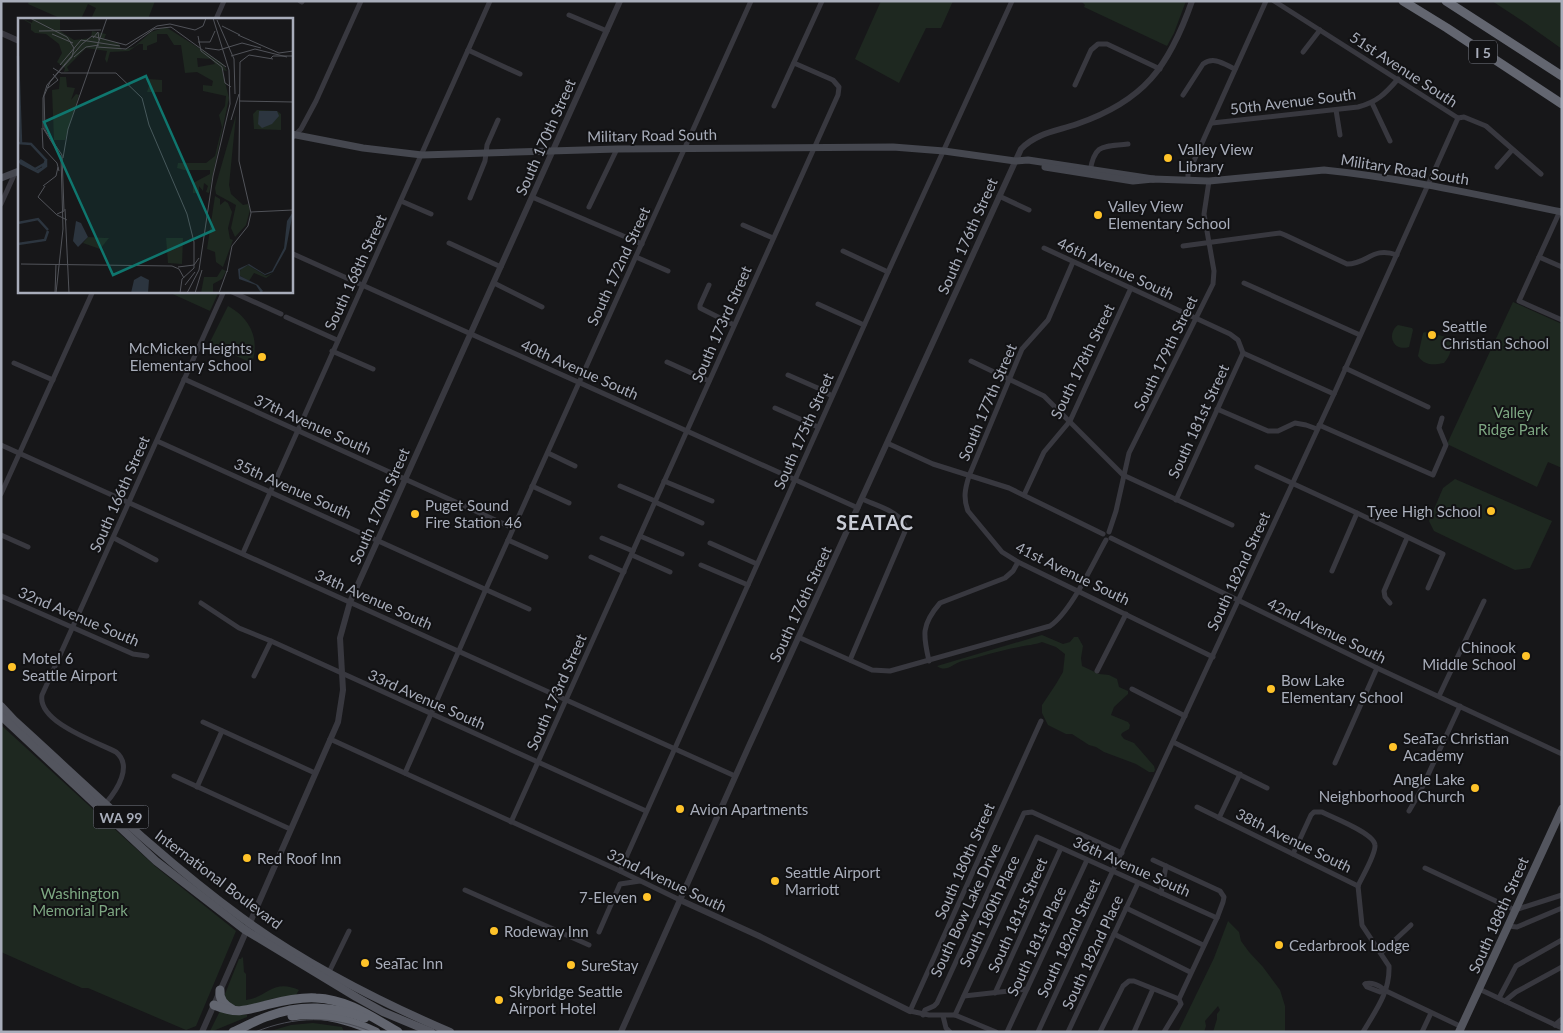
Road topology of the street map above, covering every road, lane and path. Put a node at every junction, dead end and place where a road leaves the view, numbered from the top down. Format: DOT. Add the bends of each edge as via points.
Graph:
graph roads {
  1 [pos="224,1"];
  2 [pos="361,1"];
  3 [pos="490,1"];
  4 [pos="620,1"];
  5 [pos="751,1"];
  6 [pos="822,1"];
  7 [pos="1012,1"];
  8 [pos="1192,1"];
  9 [pos="1266,1"];
  10 [pos="1274,1"];
  11 [pos="1402,1"];
  12 [pos="1446,1"];
  13 [pos="568,15"];
  14 [pos="216,18"];
  15 [pos="1320,30"];
  16 [pos="607,31"];
  17 [pos="1,33"];
  18 [pos="18,41"];
  19 [pos="468,50"];
  20 [pos="1303,52"];
  21 [pos="794,63"];
  22 [pos="1160,69"];
  23 [pos="1235,69"];
  24 [pos="520,74"];
  25 [pos="1562,76"];
  26 [pos="1398,79"];
  27 [pos="1075,85"];
  28 [pos="1184,95"];
  29 [pos="1372,103"];
  30 [pos="1562,104"];
  31 [pos="774,106"];
  32 [pos="1336,110"];
  33 [pos="1458,118"];
  34 [pos="498,120"];
  35 [pos="1212,123"];
  36 [pos="1340,135"];
  37 [pos="293,136"];
  38 [pos="1390,141"];
  39 [pos="1128,144"];
  40 [pos="814,148"];
  41 [pos="616,149"];
  42 [pos="684,149"];
  43 [pos="1512,150"];
  44 [pos="552,151"];
  45 [pos="944,151"];
  46 [pos="485,152"];
  47 [pos="422,155"];
  48 [pos="1015,161"];
  49 [pos="1498,167"];
  50 [pos="17,172"];
  51 [pos="1090,172"];
  52 [pos="1541,174"];
  53 [pos="1,178"];
  54 [pos="1188,180"];
  55 [pos="1209,181"];
  56 [pos="1428,185"];
  57 [pos="999,196"];
  58 [pos="532,197"];
  59 [pos="470,198"];
  60 [pos="401,201"];
  61 [pos="1,204"];
  62 [pos="588,207"];
  63 [pos="1029,210"];
  64 [pos="1561,211"];
  65 [pos="430,214"];
  66 [pos="743,225"];
  67 [pos="773,238"];
  68 [pos="1209,241"];
  69 [pos="449,243"];
  70 [pos="642,244"];
  71 [pos="1183,246"];
  72 [pos="1044,248"];
  73 [pos="843,251"];
  74 [pos="292,253"];
  75 [pos="1397,255"];
  76 [pos="636,257"];
  77 [pos="1539,257"];
  78 [pos="1073,262"];
  79 [pos="501,267"];
  80 [pos="1562,267"];
  81 [pos="668,270"];
  82 [pos="888,272"];
  83 [pos="1244,282"];
  84 [pos="494,283"];
  85 [pos="709,285"];
  86 [pos="362,286"];
  87 [pos="1130,288"];
  88 [pos="93,292"];
  89 [pos="224,292"];
  90 [pos="232,292"];
  91 [pos="818,304"];
  92 [pos="542,308"];
  93 [pos="1196,319"];
  94 [pos="1562,320"];
  95 [pos="734,325"];
  96 [pos="864,325"];
  97 [pos="470,333"];
  98 [pos="1360,335"];
  99 [pos="337,340"];
  100 [pos="332,351"];
  101 [pos="1244,353"];
  102 [pos="971,361"];
  103 [pos="667,362"];
  104 [pos="14,363"];
  105 [pos="1345,368"];
  106 [pos="373,369"];
  107 [pos="788,375"];
  108 [pos="1009,378"];
  109 [pos="53,380"];
  110 [pos="184,380"];
  111 [pos="709,381"];
  112 [pos="580,382"];
  113 [pos="1334,394"];
  114 [pos="832,396"];
  115 [pos="1428,407"];
  116 [pos="775,408"];
  117 [pos="1218,408"];
  118 [pos="1442,418"];
  119 [pos="1070,421"];
  120 [pos="818,427"];
  121 [pos="1318,427"];
  122 [pos="297,430"];
  123 [pos="687,431"];
  124 [pos="157,441"];
  125 [pos="887,443"];
  126 [pos="1,445"];
  127 [pos="19,453"];
  128 [pos="548,453"];
  129 [pos="575,466"];
  130 [pos="1257,467"];
  131 [pos="1123,475"];
  132 [pos="969,476"];
  133 [pos="405,479"];
  134 [pos="795,480"];
  135 [pos="664,481"];
  136 [pos="1292,483"];
  137 [pos="532,486"];
  138 [pos="620,486"];
  139 [pos="270,491"];
  140 [pos="1,494"];
  141 [pos="1024,495"];
  142 [pos="862,499"];
  143 [pos="1176,500"];
  144 [pos="712,501"];
  145 [pos="570,502"];
  146 [pos="655,502"];
  147 [pos="129,503"];
  148 [pos="858,508"];
  149 [pos="1357,512"];
  150 [pos="702,523"];
  151 [pos="1232,525"];
  152 [pos="513,528"];
  153 [pos="1,535"];
  154 [pos="640,536"];
  155 [pos="1107,536"];
  156 [pos="114,538"];
  157 [pos="602,538"];
  158 [pos="1407,538"];
  159 [pos="378,540"];
  160 [pos="508,540"];
  161 [pos="710,544"];
  162 [pos="28,547"];
  163 [pos="243,553"];
  164 [pos="632,553"];
  165 [pos="682,554"];
  166 [pos="546,557"];
  167 [pos="590,557"];
  168 [pos="156,560"];
  169 [pos="1018,562"];
  170 [pos="757,564"];
  171 [pos="701,565"];
  172 [pos="1332,571"];
  173 [pos="624,572"];
  174 [pos="670,572"];
  175 [pos="748,586"];
  176 [pos="1428,588"];
  177 [pos="486,589"];
  178 [pos="1078,591"];
  179 [pos="1,596"];
  180 [pos="1238,601"];
  181 [pos="1484,601"];
  182 [pos="350,602"];
  183 [pos="201,603"];
  184 [pos="1390,603"];
  185 [pos="529,609"];
  186 [pos="1126,614"];
  187 [pos="72,627"];
  188 [pos="798,636"];
  189 [pos="271,641"];
  190 [pos="459,650"];
  191 [pos="147,656"];
  192 [pos="1213,656"];
  193 [pos="850,660"];
  194 [pos="929,661"];
  195 [pos="1377,668"];
  196 [pos="1097,671"];
  197 [pos="342,674"];
  198 [pos="254,676"];
  199 [pos="1132,690"];
  200 [pos="1439,696"];
  201 [pos="566,700"];
  202 [pos="1,706"];
  203 [pos="1460,706"];
  204 [pos="430,714"];
  205 [pos="1,716"];
  206 [pos="1185,716"];
  207 [pos="1041,721"];
  208 [pos="203,722"];
  209 [pos="222,731"];
  210 [pos="330,739"];
  211 [pos="1173,742"];
  212 [pos="675,748"];
  213 [pos="1562,754"];
  214 [pos="1335,762"];
  215 [pos="538,763"];
  216 [pos="315,773"];
  217 [pos="405,773"];
  218 [pos="1240,774"];
  219 [pos="174,776"];
  220 [pos="735,776"];
  221 [pos="197,787"];
  222 [pos="1267,788"];
  223 [pos="86,796"];
  224 [pos="106,803"];
  225 [pos="1197,807"];
  226 [pos="1562,809"];
  227 [pos="646,811"];
  228 [pos="1409,811"];
  229 [pos="1219,818"];
  230 [pos="1559,821"];
  231 [pos="511,822"];
  232 [pos="290,829"];
  233 [pos="1037,837"];
  234 [pos="1061,848"];
  235 [pos="1122,852"];
  236 [pos="1292,854"];
  237 [pos="1087,860"];
  238 [pos="1153,860"];
  239 [pos="1166,866"];
  240 [pos="1425,868"];
  241 [pos="620,871"];
  242 [pos="1112,871"];
  243 [pos="641,881"];
  244 [pos="1138,883"];
  245 [pos="1358,886"];
  246 [pos="465,890"];
  247 [pos="1160,893"];
  248 [pos="1562,896"];
  249 [pos="680,900"];
  250 [pos="1126,908"];
  251 [pos="1562,908"];
  252 [pos="1515,910"];
  253 [pos="1216,918"];
  254 [pos="249,922"];
  255 [pos="1411,926"];
  256 [pos="1508,926"];
  257 [pos="246,930"];
  258 [pos="349,931"];
  259 [pos="599,932"];
  260 [pos="1114,934"];
  261 [pos="1562,940"];
  262 [pos="589,944"];
  263 [pos="1203,945"];
  264 [pos="1381,953"];
  265 [pos="1562,966"];
  266 [pos="329,972"];
  267 [pos="1190,972"];
  268 [pos="1027,989"];
  269 [pos="1153,989"];
  270 [pos="1479,989"];
  271 [pos="220,990"];
  272 [pos="1385,991"];
  273 [pos="996,993"];
  274 [pos="964,996"];
  275 [pos="356,997"];
  276 [pos="378,998"];
  277 [pos="1499,998"];
  278 [pos="1179,999"];
  279 [pos="1506,1002"];
  280 [pos="214,1005"];
  281 [pos="910,1010"];
  282 [pos="239,1011"];
  283 [pos="1431,1013"];
  284 [pos="923,1015"];
  285 [pos="955,1015"];
  286 [pos="943,1016"];
  287 [pos="1562,1019"];
  288 [pos="253,1024"];
  289 [pos="1555,1025"];
  290 [pos="1562,1028"];
  291 [pos="1460,1029"];
  292 [pos="236,1031"];
  293 [pos="202,1032"];
  294 [pos="376,1032"];
  295 [pos="397,1032"];
  296 [pos="431,1032"];
  297 [pos="450,1032"];
  298 [pos="621,1032"];
  299 [pos="950,1032"];
  300 [pos="996,1032"];
  301 [pos="1007,1032"];
  302 [pos="1038,1032"];
  303 [pos="1068,1032"];
  304 [pos="1100,1032"];
  305 [pos="1134,1032"];
  306 [pos="1164,1032"];
  307 [pos="1363,1032"];
  308 [pos="1422,1032"];
  1 -- 14 [label="street"];
  2 -- 37 [label="street" via="316,100 301,129"];
  3 -- 19 [label="street, South 168th Street"];
  4 -- 16 [label="street, South 170th Street"];
  5 -- 42 [label="street, South 172nd Street"];
  6 -- 21 [label="street"];
  7 -- 45 [label="street, South 175th Street"];
  8 -- 22 [label="street" via="1179,38"];
  9 -- 23 [label="street"];
  10 -- 15 [label="street, 51st Avenue South"];
  11 -- 30 [label="highway, I 5"];
  12 -- 25 [label="highway, I 5"];
  13 -- 16 [label="street"];
  15 -- 20 [label="street"];
  15 -- 26 [label="street, 51st Avenue South"];
  16 -- 44 [label="street, South 170th Street"];
  17 -- 18 [label="street"];
  19 -- 24 [label="street"];
  19 -- 47 [label="street, South 168th Street"];
  21 -- 31 [label="street"];
  21 -- 40 [label="street, South 173rd Street" via="833,80 839,87"];
  22 -- 27 [label="street" via="1107,44 1098,44 1091,50"];
  22 -- 48 [label="street" via="1118,107 1034,138 1021,148"];
  23 -- 28 [label="street" via="1214,60 1207,61"];
  23 -- 35 [label="street"];
  26 -- 29 [label="street, 50th Avenue South"];
  26 -- 33 [label="street, 51st Avenue South"];
  29 -- 32 [label="street, 50th Avenue South"];
  29 -- 38 [label="street"];
  32 -- 35 [label="street, 50th Avenue South"];
  32 -- 36 [label="street"];
  33 -- 43 [label="street, 51st Avenue South" via="1464,117 1486,126"];
  33 -- 56 [label="street, South 182nd Street"];
  34 -- 46 [label="street"];
  35 -- 54 [label="street"];
  37 -- 47 [label="main road, Military Road South"];
  39 -- 51 [label="street" via="1098,150 1093,156"];
  40 -- 42 [label="main road, Military Road South"];
  40 -- 45 [label="main road, Military Road South" via="893,147"];
  40 -- 67 [label="street, South 173rd Street"];
  41 -- 42 [label="main road, Military Road South"];
  41 -- 44 [label="main road, Military Road South"];
  41 -- 62 [label="street"];
  42 -- 70 [label="street, South 172nd Street"];
  43 -- 49 [label="street"];
  43 -- 52 [label="street, 51st Avenue South"];
  44 -- 46 [label="main road, Military Road South"];
  44 -- 58 [label="street, South 170th Street"];
  45 -- 48 [label="main road, Military Road South"];
  45 -- 82 [label="street, South 175th Street"];
  46 -- 47 [label="main road, Military Road South"];
  46 -- 59 [label="street" via="485,161"];
  47 -- 60 [label="street, South 168th Street"];
  48 -- 51 [label="main road, Military Road South"];
  48 -- 57 [label="street, South 176th Street"];
  50 -- 53 [label="main road"];
  50 -- 61 [label="street"];
  51 -- 54 [label="main road, Military Road South" via="1134,181"];
  54 -- 55 [label="main road, Military Road South"];
  55 -- 56 [label="main road, Military Road South" via="1324,170"];
  55 -- 68 [label="street, South 179th Street" via="1204,214"];
  56 -- 64 [label="main road, Military Road South"];
  56 -- 75 [label="street, South 182nd Street"];
  57 -- 63 [label="street"];
  57 -- 125 [label="street, South 176th Street"];
  58 -- 70 [label="street"];
  58 -- 79 [label="street, South 170th Street"];
  60 -- 65 [label="street"];
  60 -- 86 [label="street, South 168th Street"];
  64 -- 77 [label="street"];
  66 -- 67 [label="street"];
  67 -- 95 [label="street, South 173rd Street"];
  68 -- 71 [label="street"];
  68 -- 75 [label="street" via="1280,233 1347,264 1376,253"];
  68 -- 93 [label="street, South 179th Street" via="1214,278"];
  69 -- 79 [label="street"];
  70 -- 76 [label="street, South 172nd Street"];
  72 -- 78 [label="street, 46th Avenue South"];
  73 -- 82 [label="street"];
  74 -- 86 [label="street, 40th Avenue South"];
  75 -- 98 [label="street, South 182nd Street"];
  76 -- 81 [label="street"];
  76 -- 112 [label="street, South 172nd Street"];
  77 -- 80 [label="street"];
  77 -- 94 [label="street" via="1519,301"];
  78 -- 87 [label="street, 46th Avenue South"];
  78 -- 108 [label="street, South 177th Street" via="1048,320 1022,349"];
  79 -- 84 [label="street, South 170th Street"];
  82 -- 96 [label="street, South 175th Street"];
  83 -- 98 [label="street"];
  84 -- 92 [label="street"];
  84 -- 97 [label="street, South 170th Street"];
  85 -- 95 [label="street" via="700,308"];
  86 -- 97 [label="street, 40th Avenue South"];
  86 -- 99 [label="street, South 168th Street"];
  87 -- 93 [label="street, 46th Avenue South"];
  87 -- 119 [label="street, South 178th Street"];
  88 -- 109 [label="street"];
  89 -- 110 [label="street, South 166th Street"];
  90 -- 99 [label="street"];
  91 -- 96 [label="street"];
  93 -- 101 [label="street, 46th Avenue South" via="1230,334 1238,340"];
  93 -- 131 [label="street, South 179th Street" via="1129,453"];
  95 -- 111 [label="street, South 173rd Street"];
  96 -- 114 [label="street, South 175th Street"];
  97 -- 112 [label="street, 40th Avenue South"];
  97 -- 133 [label="street, South 170th Street"];
  98 -- 105 [label="street, South 182nd Street"];
  99 -- 100 [label="street, South 168th Street"];
  100 -- 106 [label="street"];
  100 -- 122 [label="street, South 168th Street"];
  101 -- 113 [label="street, 46th Avenue South"];
  101 -- 117 [label="street, South 181st Street"];
  102 -- 108 [label="street"];
  103 -- 111 [label="street"];
  104 -- 109 [label="street"];
  105 -- 113 [label="street, South 182nd Street"];
  105 -- 115 [label="street"];
  107 -- 114 [label="street"];
  108 -- 119 [label="street" via="1044,396"];
  108 -- 132 [label="street, South 177th Street"];
  109 -- 127 [label="street"];
  110 -- 122 [label="street, 37th Avenue South"];
  110 -- 124 [label="street, South 166th Street"];
  111 -- 123 [label="street, South 173rd Street"];
  112 -- 123 [label="street, 40th Avenue South"];
  112 -- 128 [label="street, South 172nd Street"];
  113 -- 121 [label="street, South 182nd Street"];
  114 -- 120 [label="street, South 175th Street"];
  116 -- 120 [label="street"];
  117 -- 121 [label="street" via="1268,431 1295,423"];
  117 -- 143 [label="street, South 181st Street"];
  118 -- 121 [label="street" via="1439,428 1446,445 1433,475"];
  119 -- 131 [label="street"];
  119 -- 141 [label="street, South 178th Street" via="1044,452"];
  120 -- 134 [label="street, South 175th Street"];
  121 -- 136 [label="street, South 182nd Street"];
  122 -- 133 [label="street, 37th Avenue South"];
  122 -- 139 [label="street, South 168th Street"];
  123 -- 134 [label="street, 40th Avenue South"];
  123 -- 135 [label="street, South 173rd Street"];
  124 -- 139 [label="street, 35th Avenue South"];
  124 -- 147 [label="street, South 166th Street"];
  125 -- 132 [label="street, 42nd Avenue South"];
  125 -- 142 [label="street, South 176th Street"];
  126 -- 127 [label="street, 34th Avenue South"];
  127 -- 140 [label="street"];
  127 -- 147 [label="street, 34th Avenue South"];
  128 -- 129 [label="street"];
  128 -- 137 [label="street, South 172nd Street"];
  130 -- 136 [label="street"];
  131 -- 143 [label="street"];
  131 -- 155 [label="street, South 179th Street"];
  132 -- 141 [label="street, 42nd Avenue South"];
  132 -- 169 [label="street, 41st Avenue South" via="964,499 968,511 1002,552"];
  133 -- 152 [label="street, 37th Avenue South"];
  133 -- 159 [label="street, South 170th Street"];
  134 -- 148 [label="street, 40th Avenue South"];
  134 -- 170 [label="street, South 175th Street"];
  135 -- 144 [label="street"];
  135 -- 146 [label="street, South 173rd Street"];
  136 -- 149 [label="street"];
  136 -- 180 [label="street, South 182nd Street"];
  137 -- 145 [label="street"];
  137 -- 152 [label="street, South 172nd Street"];
  138 -- 146 [label="street"];
  139 -- 159 [label="street, 35th Avenue South"];
  139 -- 163 [label="street, South 168th Street"];
  141 -- 155 [label="street, 42nd Avenue South"];
  142 -- 148 [label="street, South 176th Street"];
  142 -- 193 [label="street" via="899,516 905,524 905,534"];
  143 -- 151 [label="street"];
  146 -- 150 [label="street"];
  146 -- 154 [label="street, South 173rd Street"];
  147 -- 156 [label="street, South 166th Street"];
  147 -- 163 [label="street, 34th Avenue South"];
  148 -- 188 [label="street, South 176th Street"];
  149 -- 158 [label="street"];
  149 -- 172 [label="street"];
  152 -- 160 [label="street, South 172nd Street"];
  153 -- 162 [label="street"];
  154 -- 164 [label="street, South 173rd Street"];
  154 -- 165 [label="street"];
  155 -- 178 [label="street, South 179th Street"];
  155 -- 180 [label="street, 42nd Avenue South"];
  156 -- 168 [label="street"];
  156 -- 187 [label="street, South 166th Street"];
  157 -- 164 [label="street"];
  158 -- 176 [label="street" via="1443,554"];
  158 -- 184 [label="street" via="1384,591"];
  159 -- 177 [label="street, 35th Avenue South"];
  159 -- 182 [label="street, South 170th Street"];
  160 -- 166 [label="street"];
  160 -- 177 [label="street, South 172nd Street"];
  161 -- 170 [label="street"];
  163 -- 182 [label="street, 34th Avenue South"];
  164 -- 173 [label="street, South 173rd Street"];
  164 -- 174 [label="street"];
  167 -- 173 [label="street"];
  169 -- 178 [label="street, 41st Avenue South"];
  169 -- 194 [label="street" via="1005,578 946,599 934,609 924,637"];
  170 -- 175 [label="street, South 175th Street"];
  171 -- 175 [label="street"];
  173 -- 201 [label="street, South 173rd Street"];
  175 -- 212 [label="street, South 175th Street"];
  177 -- 185 [label="street, 35th Avenue South"];
  177 -- 190 [label="street, South 172nd Street"];
  178 -- 186 [label="street, 41st Avenue South"];
  178 -- 194 [label="street, South 179th Street" via="1050,626"];
  179 -- 187 [label="street, 32nd Avenue South"];
  180 -- 192 [label="street, South 182nd Street"];
  180 -- 195 [label="street, 42nd Avenue South"];
  181 -- 200 [label="street"];
  182 -- 190 [label="street, 34th Avenue South"];
  182 -- 197 [label="street, South 170th Street" via="340,638"];
  183 -- 189 [label="street, 33rd Avenue South" via="238,628"];
  186 -- 192 [label="street, 41st Avenue South"];
  186 -- 196 [label="street"];
  187 -- 191 [label="street, 32nd Avenue South" via="133,654"];
  187 -- 224 [label="street, South 166th Street" via="43,692 43,707 64,726 118,753 124,762 124,772"];
  188 -- 193 [label="street"];
  188 -- 220 [label="street, South 176th Street"];
  189 -- 197 [label="street, 33rd Avenue South"];
  189 -- 198 [label="street"];
  190 -- 201 [label="street, 34th Avenue South"];
  190 -- 204 [label="street, South 172nd Street"];
  192 -- 206 [label="street, South 182nd Street"];
  193 -- 194 [label="street" via="881,671"];
  195 -- 200 [label="street, 42nd Avenue South"];
  195 -- 214 [label="street"];
  197 -- 204 [label="street, 33rd Avenue South"];
  197 -- 210 [label="street, South 170th Street" via="342,705"];
  199 -- 206 [label="street"];
  200 -- 203 [label="street, 42nd Avenue South"];
  201 -- 212 [label="street, 34th Avenue South"];
  201 -- 215 [label="street, South 173rd Street"];
  202 -- 224 [label="main road, International Boulevard / WA 99"];
  203 -- 213 [label="street, 42nd Avenue South"];
  203 -- 228 [label="street"];
  204 -- 215 [label="street, 33rd Avenue South"];
  204 -- 217 [label="street, South 172nd Street"];
  205 -- 223 [label="main road, International Boulevard / WA 99"];
  206 -- 211 [label="street, South 182nd Street"];
  207 -- 281 [label="street, South 180th Street"];
  208 -- 209 [label="street"];
  209 -- 216 [label="street"];
  209 -- 221 [label="street"];
  210 -- 216 [label="street, South 170th Street"];
  210 -- 217 [label="street, 32nd Avenue South"];
  211 -- 218 [label="street"];
  211 -- 235 [label="street, South 182nd Street"];
  212 -- 220 [label="street, 34th Avenue South"];
  212 -- 227 [label="street, South 175th Street"];
  215 -- 227 [label="street, 33rd Avenue South"];
  215 -- 231 [label="street, South 173rd Street"];
  216 -- 232 [label="street, South 170th Street"];
  217 -- 231 [label="street, 32nd Avenue South"];
  218 -- 222 [label="street"];
  218 -- 229 [label="street"];
  219 -- 221 [label="street"];
  220 -- 249 [label="street, South 176th Street"];
  221 -- 232 [label="street"];
  223 -- 224 [label="main road"];
  223 -- 257 [label="main road, International Boulevard / WA 99" via="156,861"];
  224 -- 254 [label="main road, International Boulevard / WA 99" via="177,867"];
  225 -- 229 [label="street, 38th Avenue South"];
  226 -- 230 [label="main road, South 188th Street"];
  227 -- 241 [label="street, South 175th Street"];
  229 -- 236 [label="street, 38th Avenue South"];
  230 -- 252 [label="main road, South 188th Street"];
  231 -- 241 [label="street, 32nd Avenue South"];
  232 -- 254 [label="street, South 170th Street"];
  233 -- 234 [label="street, 36th Avenue South"];
  233 -- 274 [label="street, South 180th Place"];
  234 -- 237 [label="street, 36th Avenue South"];
  234 -- 273 [label="street, South 181st Street"];
  235 -- 242 [label="street, South 182nd Street"];
  235 -- 284 [label="street, South Bow Lake Drive" via="1026,812 937,1003"];
  236 -- 245 [label="street, 38th Avenue South"];
  236 -- 245 [label="street" via="1314,812 1322,812 1369,835 1375,843"];
  237 -- 242 [label="street, 36th Avenue South"];
  237 -- 268 [label="street, South 181st Place"];
  238 -- 239 [label="street"];
  239 -- 247 [label="street"];
  239 -- 253 [label="street" via="1220,892 1224,897"];
  240 -- 252 [label="street"];
  241 -- 243 [label="street, 32nd Avenue South"];
  242 -- 244 [label="street, 36th Avenue South"];
  242 -- 302 [label="street, South 182nd Street"];
  243 -- 249 [label="street, 32nd Avenue South"];
  243 -- 259 [label="street" via="620,884"];
  244 -- 247 [label="street, 36th Avenue South"];
  244 -- 250 [label="street, South 182nd Place"];
  245 -- 264 [label="street, 38th Avenue South" via="1362,925"];
  246 -- 262 [label="street"];
  247 -- 253 [label="street, 36th Avenue South"];
  248 -- 252 [label="street"];
  249 -- 281 [label="street, 32nd Avenue South"];
  249 -- 298 [label="street, South 176th Street"];
  250 -- 260 [label="street, South 182nd Place"];
  250 -- 263 [label="street"];
  251 -- 256 [label="street" via="1517,927"];
  252 -- 256 [label="main road, South 188th Street"];
  253 -- 263 [label="street"];
  254 -- 257 [label="street, South 170th Street"];
  254 -- 266 [label="main road, International Boulevard / WA 99"];
  255 -- 264 [label="street"];
  256 -- 270 [label="main road, South 188th Street"];
  257 -- 271 [label="street, South 170th Street"];
  257 -- 275 [label="main road, International Boulevard / WA 99"];
  258 -- 266 [label="street"];
  260 -- 267 [label="street"];
  260 -- 303 [label="street, South 182nd Place"];
  261 -- 277 [label="street" via="1516,966"];
  263 -- 267 [label="street"];
  264 -- 272 [label="street, 38th Avenue South" via="1389,966"];
  265 -- 279 [label="street" via="1516,992"];
  266 -- 276 [label="main road, International Boulevard / WA 99"];
  267 -- 278 [label="street"];
  268 -- 273 [label="street"];
  268 -- 301 [label="street, South 181st Place"];
  269 -- 278 [label="street"];
  269 -- 304 [label="street" via="1134,981 1123,986"];
  269 -- 305 [label="street"];
  270 -- 277 [label="street"];
  270 -- 291 [label="main road, South 188th Street"];
  271 -- 280 [label="street, South 170th Street"];
  271 -- 282 [label="highway" via="226,1005"];
  272 -- 283 [label="street"];
  272 -- 307 [label="street"];
  273 -- 274 [label="street"];
  274 -- 285 [label="street, South 180th Place"];
  275 -- 276 [label="main road"];
  275 -- 296 [label="main road, International Boulevard / WA 99"];
  276 -- 297 [label="main road, International Boulevard / WA 99"];
  277 -- 279 [label="street"];
  278 -- 306 [label="street" via="1181,1004"];
  279 -- 289 [label="street"];
  280 -- 282 [label="highway"];
  280 -- 293 [label="street, South 170th Street"];
  281 -- 284 [label="street, 32nd Avenue South"];
  282 -- 295 [label="highway" via="303,998 328,999 350,1006"];
  283 -- 291 [label="street"];
  283 -- 308 [label="street"];
  284 -- 286 [label="street, 32nd Avenue South"];
  285 -- 286 [label="street, 32nd Avenue South"];
  285 -- 300 [label="street, 32nd Avenue South"];
  286 -- 299 [label="street"];
  287 -- 289 [label="street"];
  288 -- 292 [label="highway"];
  288 -- 294 [label="highway" via="312,1014 348,1021"];
  288 -- 295 [label="highway" via="283,1011 322,1008 360,1016"];
  289 -- 290 [label="street"];
}
